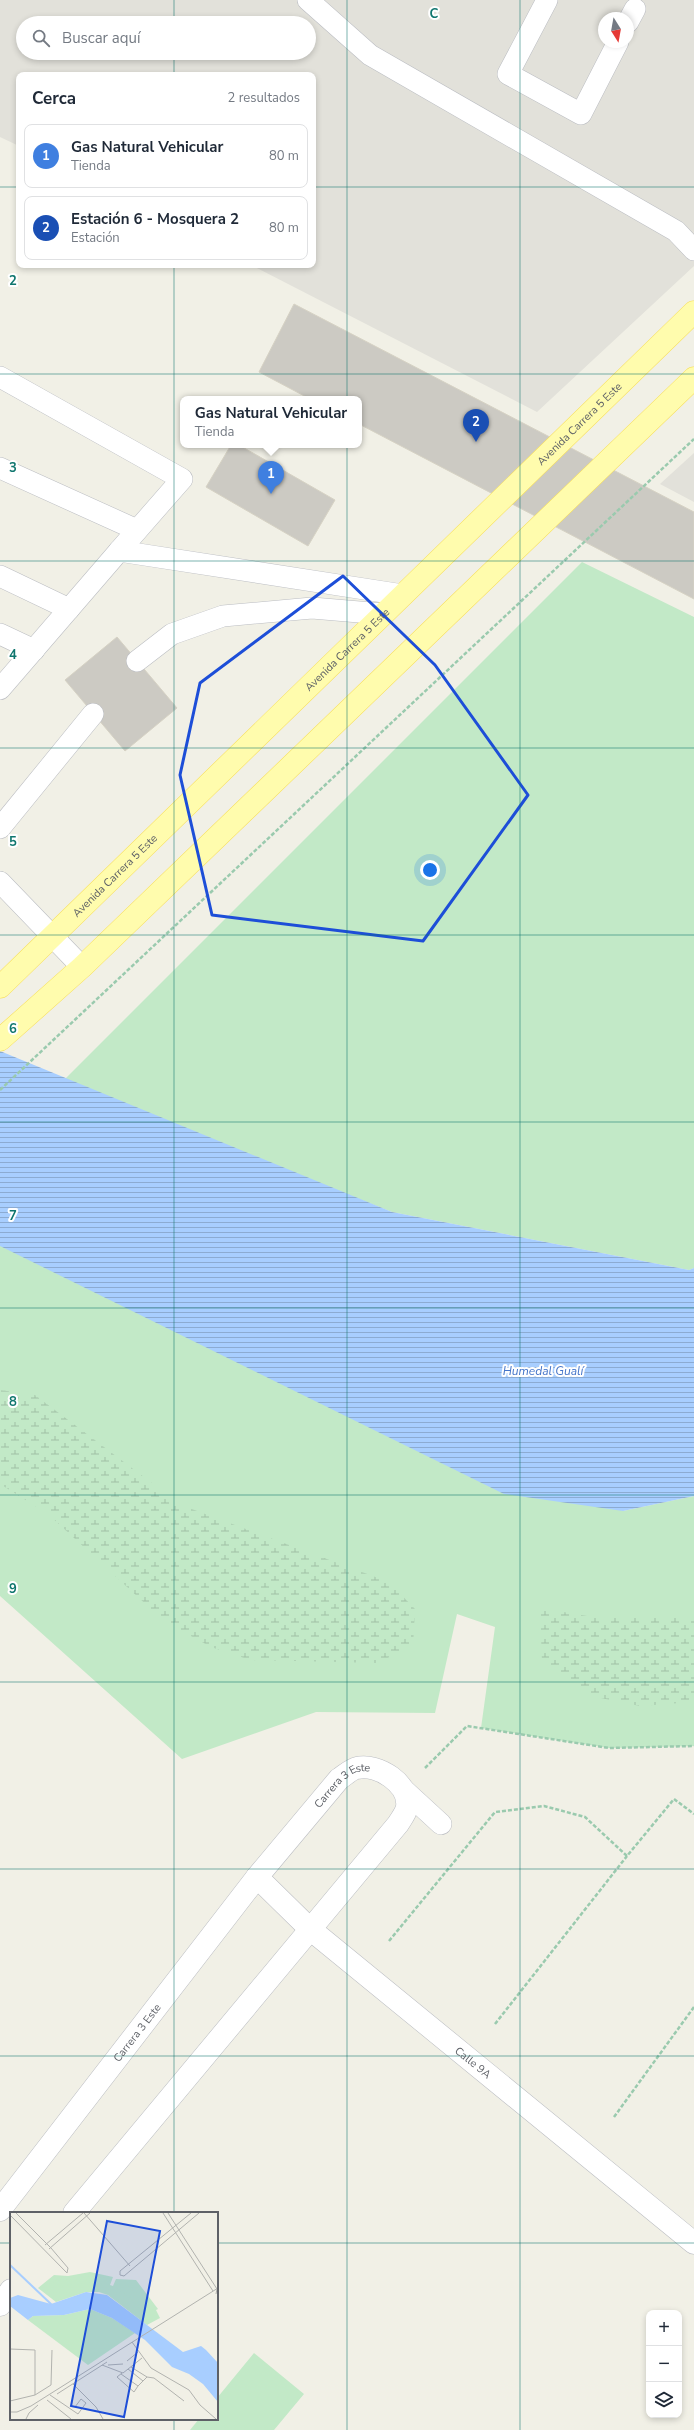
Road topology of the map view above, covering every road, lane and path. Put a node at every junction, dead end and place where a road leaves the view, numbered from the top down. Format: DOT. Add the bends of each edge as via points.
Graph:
graph roads {
  1 [pos="308,0"];
  2 [pos="547,0"];
  3 [pos="615,48"];
  4 [pos="694,250"];
  5 [pos="694,312"];
  6 [pos="0,377"];
  7 [pos="694,378"];
  8 [pos="694,439"];
  9 [pos="0,468"];
  10 [pos="137,530"];
  11 [pos="119,551"];
  12 [pos="0,576"];
  13 [pos="404,595"];
  14 [pos="69,609"];
  15 [pos="383,614"];
  16 [pos="0,634"];
  17 [pos="34,650"];
  18 [pos="137,661"];
  19 [pos="0,689"];
  20 [pos="93,714"];
  21 [pos="0,828"];
  22 [pos="0,882"];
  23 [pos="52,936"];
  24 [pos="82,967"];
  25 [pos="1,986"];
  26 [pos="0,1040"];
  27 [pos="0,1090"];
  28 [pos="694,1746"];
  29 [pos="404,1790"];
  30 [pos="694,1814"];
  31 [pos="441,1824"];
  32 [pos="627,1856"];
  33 [pos="257,1877"];
  34 [pos="310,1930"];
  35 [pos="389,1941"];
  36 [pos="694,2007"];
  37 [pos="495,2024"];
  38 [pos="614,2117"];
  39 [pos="0,2210"];
  40 [pos="75,2212"];
  41 [pos="694,2243"];
  42 [pos="10,2291"];
  43 [pos="0,2305"];
  1 -- 4 [label="lane" via="370,55 676,231"];
  2 -- 3 [label="lane" via="508,74 581,114"];
  5 -- 13 [label="main road, Avenida Carrera 5 Este"];
  6 -- 10 [label="lane" via="182,479"];
  7 -- 24 [label="main road"];
  8 -- 27 [label="path"];
  9 -- 10 [label="lane"];
  10 -- 11 [label="lane"];
  11 -- 13 [label="lane"];
  11 -- 14 [label="lane"];
  12 -- 14 [label="lane"];
  13 -- 15 [label="main road, Avenida Carrera 5 Este"];
  14 -- 17 [label="lane"];
  15 -- 18 [label="lane" via="312,608 223,616 172,634"];
  15 -- 23 [label="main road, Avenida Carrera 5 Este"];
  16 -- 17 [label="lane"];
  17 -- 19 [label="lane"];
  20 -- 21 [label="lane"];
  22 -- 23 [label="lane"];
  23 -- 24 [label="lane"];
  23 -- 25 [label="main road, Avenida Carrera 5 Este"];
  24 -- 26 [label="main road"];
  28 -- 29 [label="path" via="609,1748 467,1726"];
  29 -- 31 [label="lane"];
  29 -- 33 [label="street, Carrera 3 Este" via="390,1776 372,1766 356,1768 339,1779"];
  29 -- 34 [label="street" via="407,1807 398,1824"];
  30 -- 32 [label="path" via="674,1799"];
  32 -- 35 [label="path" via="586,1817 544,1806 495,1812"];
  32 -- 37 [label="path"];
  33 -- 34 [label="street, Calle 9A"];
  33 -- 39 [label="street, Carrera 3 Este"];
  34 -- 40 [label="street"];
  34 -- 41 [label="street, Calle 9A"];
  36 -- 38 [label="path"];
  42 -- 43 [label="street"];
}
